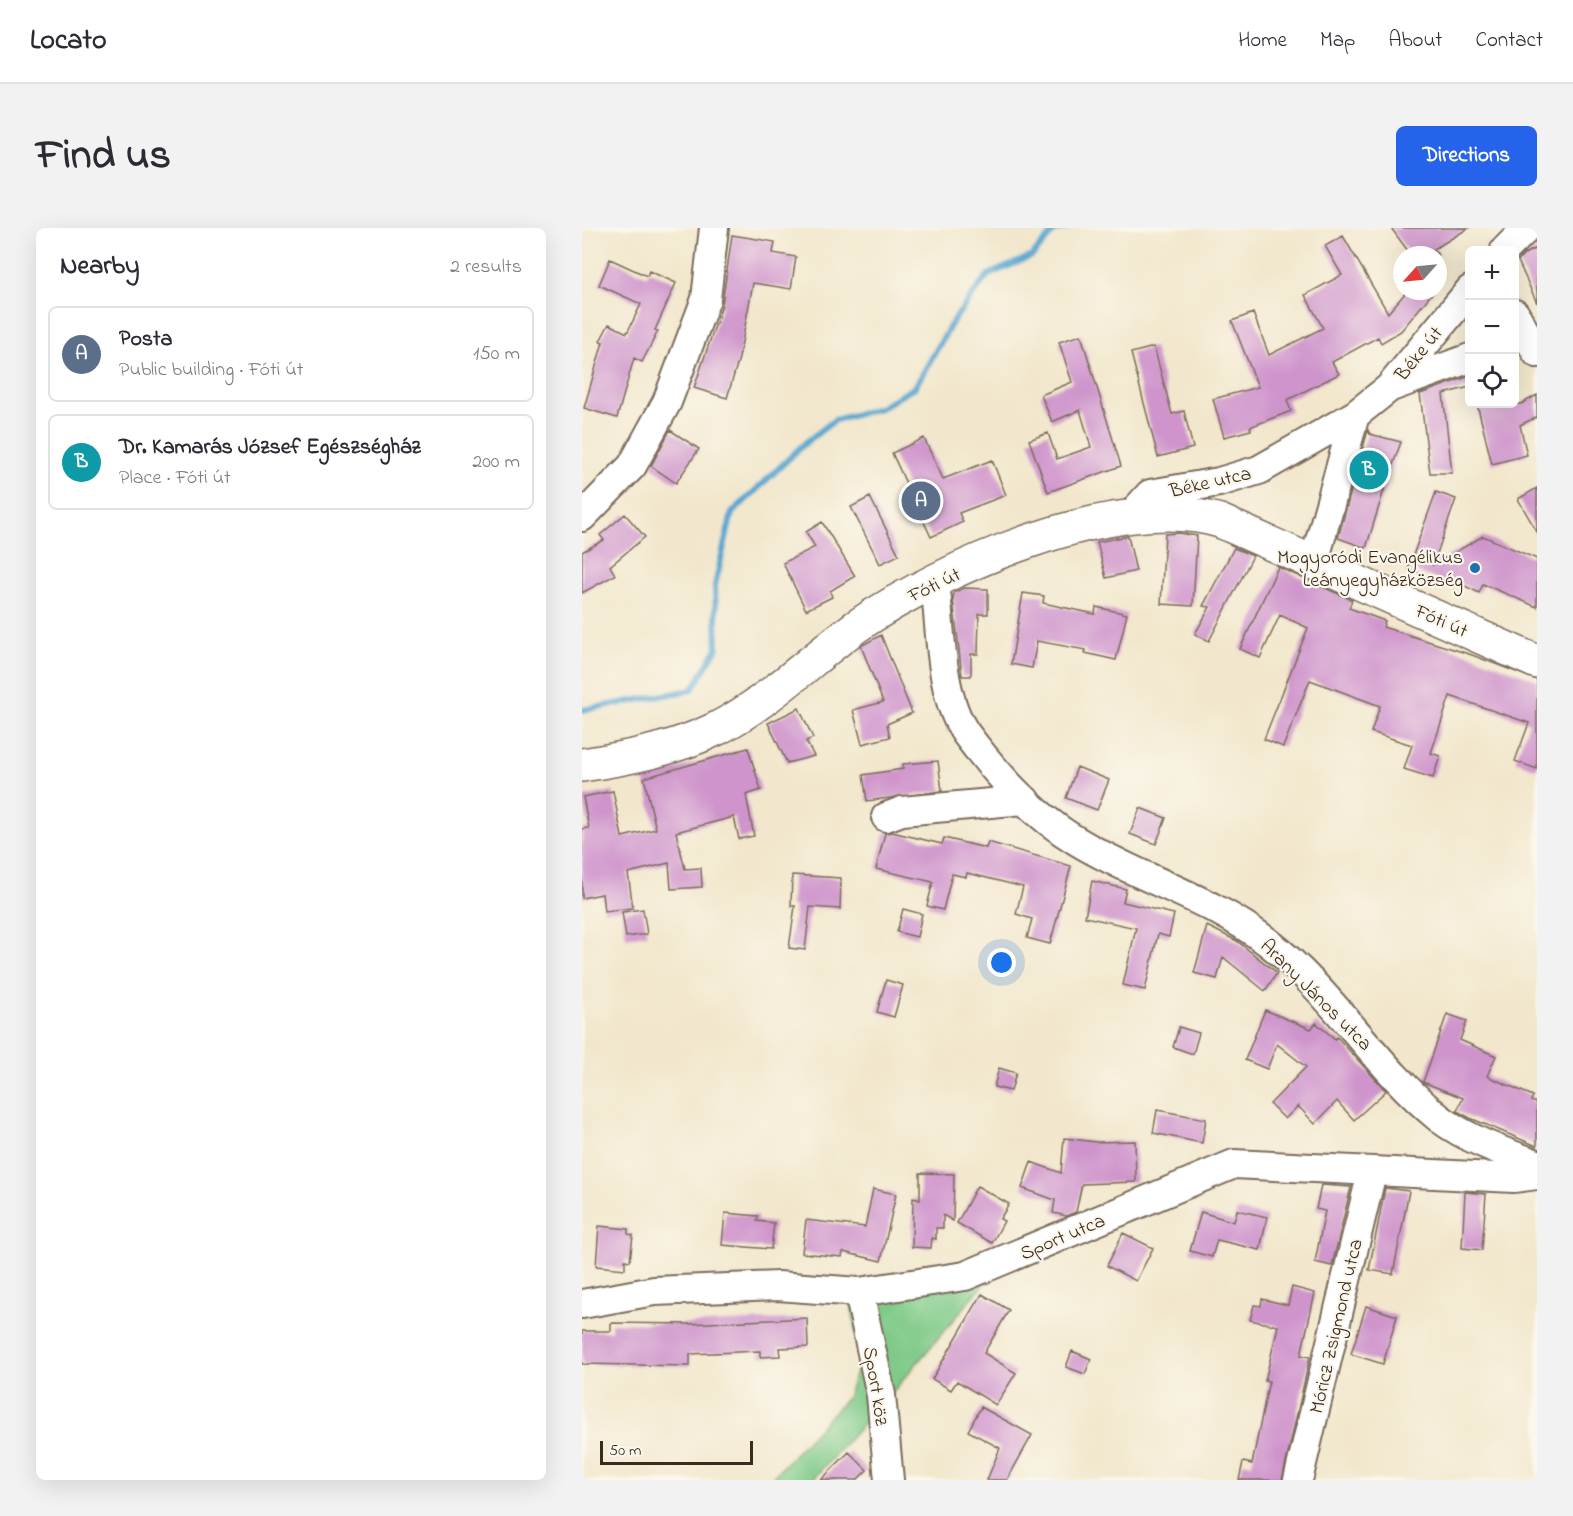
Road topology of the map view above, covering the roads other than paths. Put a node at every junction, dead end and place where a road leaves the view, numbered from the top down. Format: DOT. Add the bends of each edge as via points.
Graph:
graph roads {
  1 [pos="714,228"];
  2 [pos="1527,228"];
  3 [pos="1509,246"];
  4 [pos="1465,296"];
  5 [pos="1465,360"];
  6 [pos="1389,388"];
  7 [pos="1355,415"];
  8 [pos="1131,515"];
  9 [pos="582,517"];
  10 [pos="1314,562"];
  11 [pos="935,582"];
  12 [pos="1537,662"];
  13 [pos="582,765"];
  14 [pos="1025,800"];
  15 [pos="886,817"];
  16 [pos="1537,1164"];
  17 [pos="1372,1172"];
  18 [pos="1537,1175"];
  19 [pos="860,1292"];
  20 [pos="582,1304"];
  21 [pos="889,1480"];
  22 [pos="1298,1480"];
  1 -- 9 [label="street" via="706,299 667,402 632,466"];
  2 -- 3 [label="street"];
  4 -- 6 [label="street, Béke út"];
  5 -- 6 [label="street, Béke út"];
  6 -- 7 [label="street, Béke út"];
  7 -- 8 [label="street, Béke utca" via="1258,470 1219,482 1150,494"];
  7 -- 10 [label="street"];
  8 -- 10 [label="main road, Fóti út" via="1201,515"];
  8 -- 11 [label="main road, Fóti út" via="1041,538"];
  10 -- 12 [label="main road, Fóti út"];
  11 -- 13 [label="main road, Fóti út" via="858,626 760,703 716,728 672,747"];
  11 -- 14 [label="street, Arany János utca" via="948,693 955,715 966,734"];
  14 -- 15 [label="street" via="902,811"];
  14 -- 16 [label="street, Arany János utca" via="1077,841 1210,904 1247,927 1287,959 1438,1117 1491,1147"];
  17 -- 18 [label="street, Sport utca" via="1514,1178"];
  17 -- 19 [label="street, Sport utca" via="1234,1164 965,1276"];
  17 -- 22 [label="street, Móricz Zsigmond utca"];
  19 -- 20 [label="street, Sport utca" via="778,1286 654,1291"];
  19 -- 21 [label="street, Sport köz" via="880,1395"];
}
